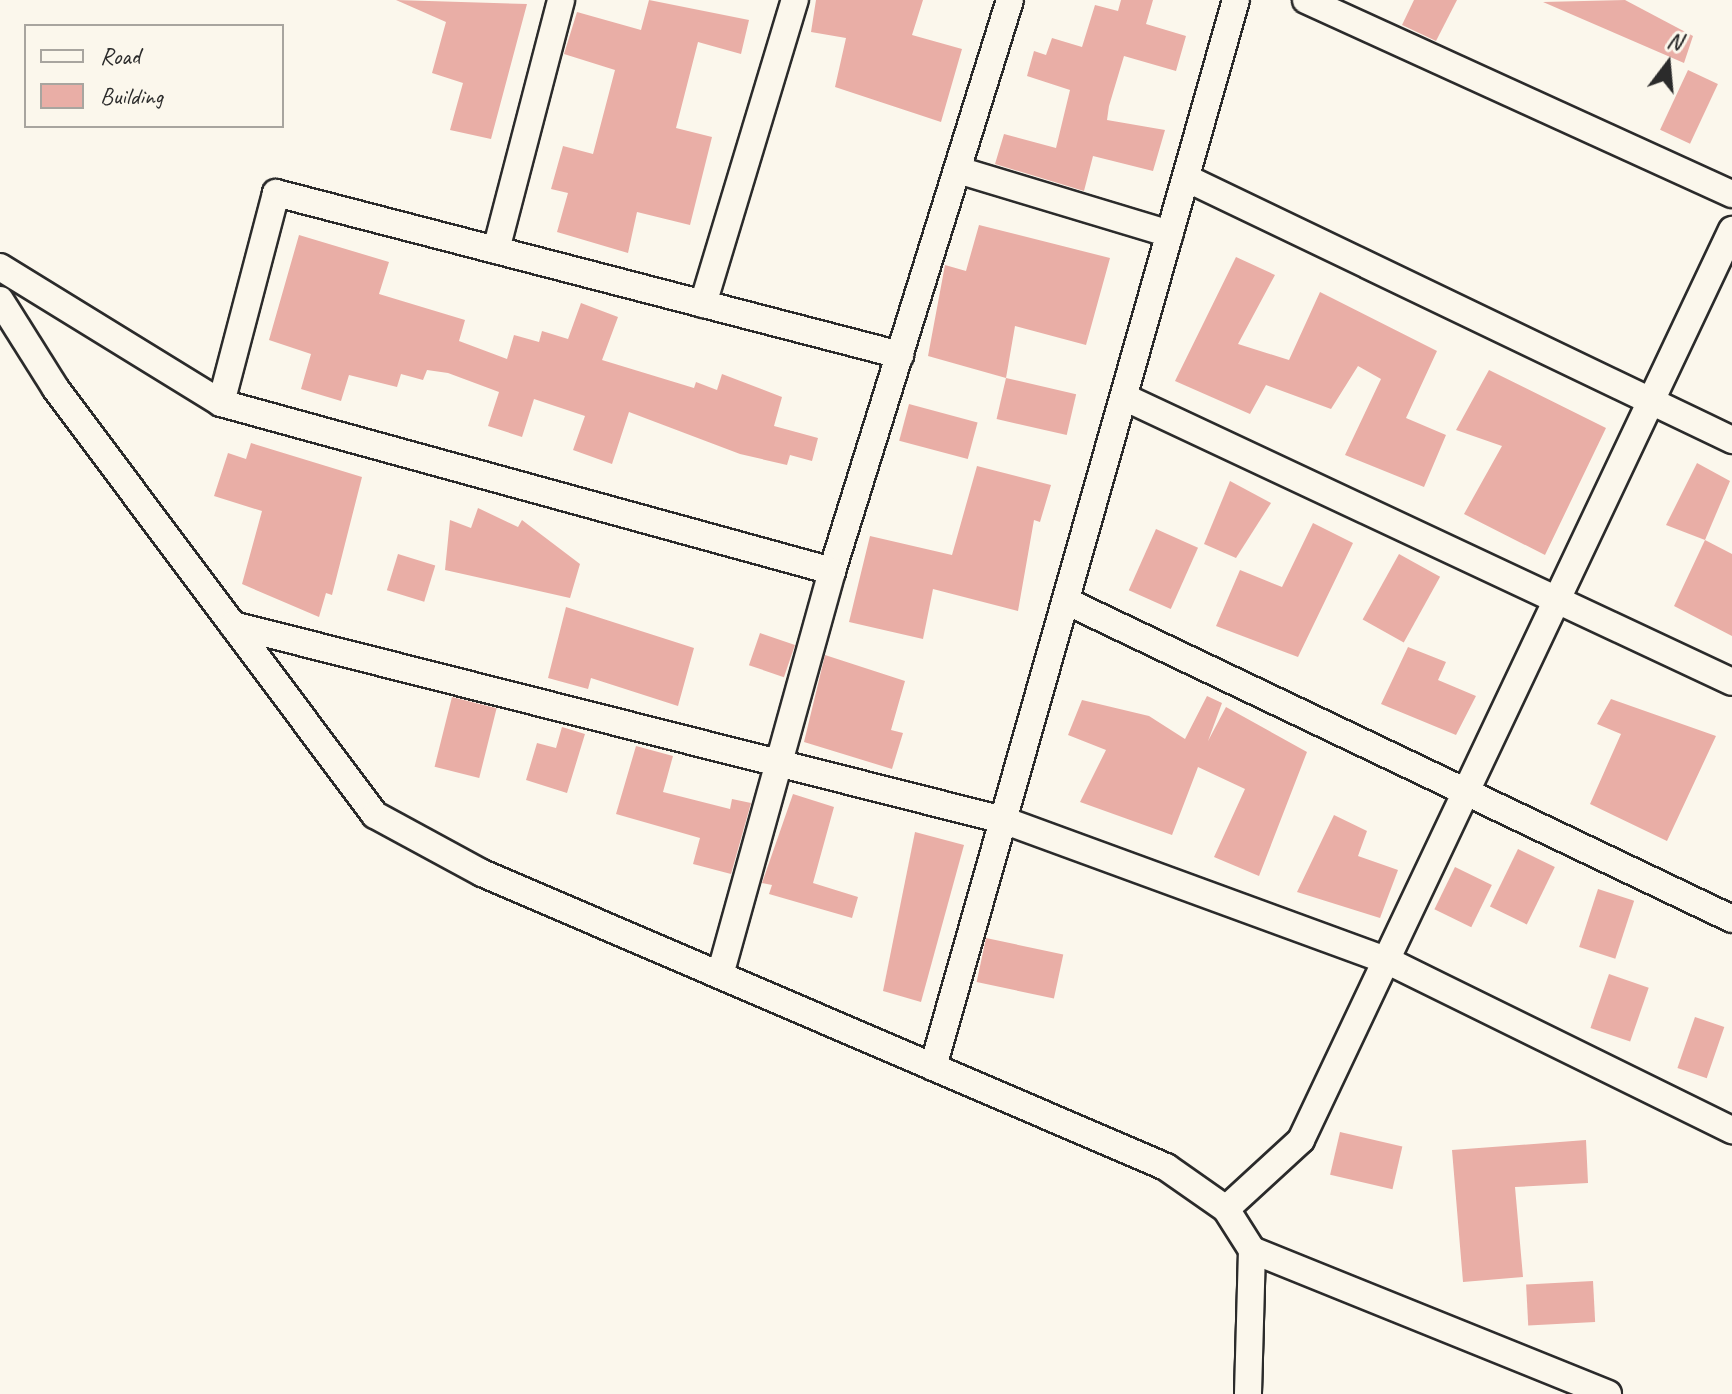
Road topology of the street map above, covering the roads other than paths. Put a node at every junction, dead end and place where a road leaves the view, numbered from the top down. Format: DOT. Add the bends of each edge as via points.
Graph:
graph roads {
  1 [pos="561,0"];
  2 [pos="795,0"];
  3 [pos="1010,0"];
  4 [pos="1236,0"];
  5 [pos="1306,0"];
  6 [pos="958,170"];
  7 [pos="1186,178"];
  8 [pos="1732,194"];
  9 [pos="1732,230"];
  10 [pos="1170,234"];
  11 [pos="496,250"];
  12 [pos="0,267"];
  13 [pos="0,300"];
  14 [pos="703,304"];
  15 [pos="900,355"];
  16 [pos="1124,397"];
  17 [pos="1650,402"];
  18 [pos="221,403"];
  19 [pos="1732,440"];
  20 [pos="832,571"];
  21 [pos="1558,598"];
  22 [pos="1066,601"];
  23 [pos="233,625"];
  24 [pos="1732,682"];
  25 [pos="779,763"];
  26 [pos="1467,789"];
  27 [pos="1003,820"];
  28 [pos="1732,919"];
  29 [pos="1386,960"];
  30 [pos="720,975"];
  31 [pos="933,1067"];
  32 [pos="1732,1130"];
  33 [pos="1226,1209"];
  34 [pos="1252,1250"];
  35 [pos="1248,1394"];
  36 [pos="1608,1394"];
  1 -- 11 [label="street"];
  2 -- 14 [label="street"];
  3 -- 6 [label="street"];
  4 -- 7 [label="street"];
  5 -- 8 [label="street"];
  6 -- 10 [label="street"];
  6 -- 15 [label="street"];
  7 -- 10 [label="street"];
  7 -- 17 [label="street"];
  9 -- 17 [label="street"];
  10 -- 16 [label="street"];
  11 -- 14 [label="street"];
  11 -- 18 [label="street" via="276,193"];
  12 -- 18 [label="street"];
  13 -- 23 [label="street" via="56,389"];
  14 -- 15 [label="street"];
  15 -- 20 [label="street"];
  16 -- 21 [label="street"];
  16 -- 22 [label="street"];
  17 -- 19 [label="street"];
  17 -- 21 [label="street"];
  18 -- 20 [label="street"];
  20 -- 25 [label="street"];
  21 -- 24 [label="street"];
  21 -- 26 [label="street"];
  22 -- 26 [label="street"];
  22 -- 27 [label="street"];
  23 -- 25 [label="street"];
  23 -- 30 [label="street" via="375,815 482,873"];
  25 -- 27 [label="street"];
  25 -- 30 [label="street"];
  26 -- 28 [label="street"];
  26 -- 29 [label="street"];
  27 -- 29 [label="street"];
  27 -- 31 [label="street"];
  29 -- 32 [label="street"];
  29 -- 33 [label="street" via="1301,1140"];
  30 -- 31 [label="street"];
  31 -- 33 [label="street" via="1166,1167"];
  33 -- 34 [label="street"];
  34 -- 35 [label="street"];
  34 -- 36 [label="street"];
}
